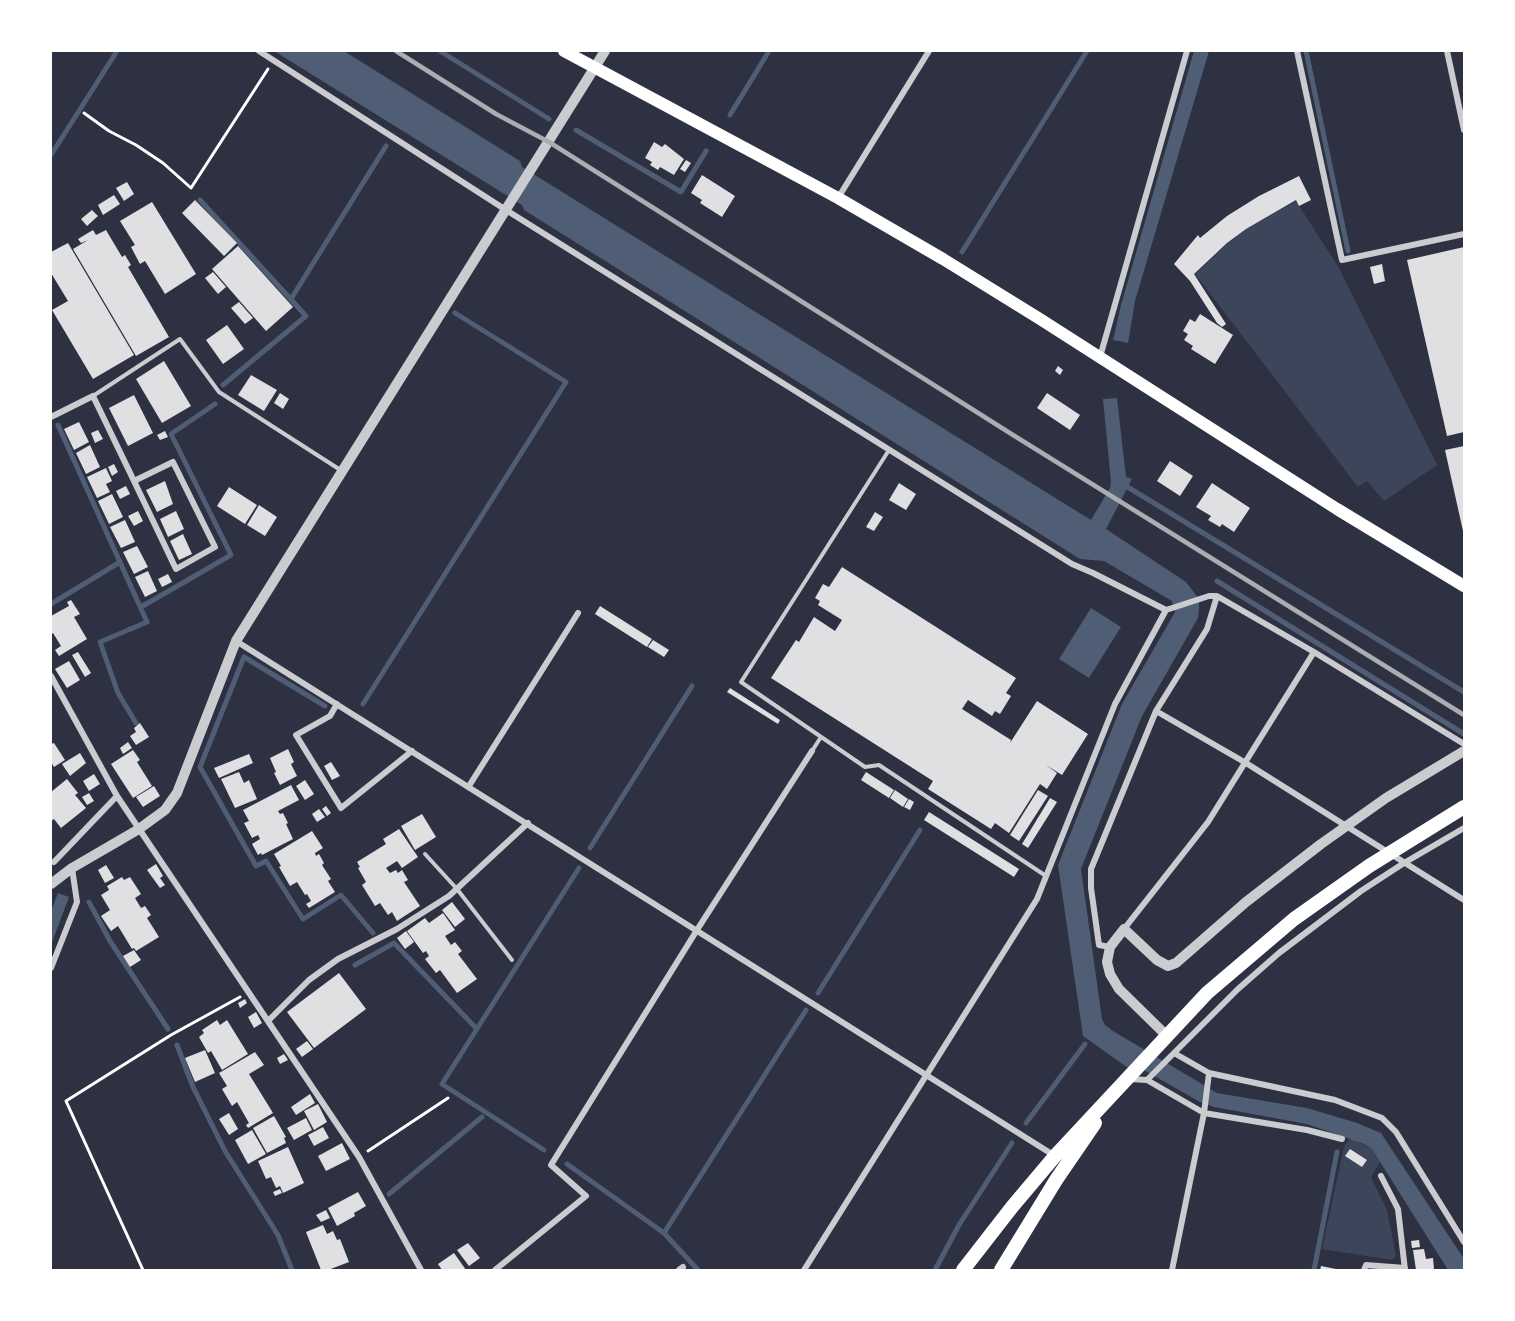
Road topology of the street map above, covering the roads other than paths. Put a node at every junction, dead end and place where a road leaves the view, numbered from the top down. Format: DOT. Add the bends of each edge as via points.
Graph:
graph roads {
  1 [pos="259,51"];
  2 [pos="564,51"];
  3 [pos="605,51"];
  4 [pos="929,51"];
  5 [pos="1187,51"];
  6 [pos="1298,51"];
  7 [pos="1447,51"];
  8 [pos="594,68"];
  9 [pos="1464,130"];
  10 [pos="838,198"];
  11 [pos="509,206"];
  12 [pos="1464,234"];
  13 [pos="1100,357"];
  14 [pos="93,396"];
  15 [pos="51,417"];
  16 [pos="889,450"];
  17 [pos="343,471"];
  18 [pos="134,481"];
  19 [pos="1464,586"];
  20 [pos="1217,596"];
  21 [pos="1168,609"];
  22 [pos="578,613"];
  23 [pos="236,641"];
  24 [pos="1314,652"];
  25 [pos="51,676"];
  26 [pos="337,704"];
  27 [pos="1156,711"];
  28 [pos="821,736"];
  29 [pos="1464,744"];
  30 [pos="412,751"];
  31 [pos="812,751"];
  32 [pos="1464,751"];
  33 [pos="1246,763"];
  34 [pos="469,786"];
  35 [pos="117,796"];
  36 [pos="1464,807"];
  37 [pos="528,823"];
  38 [pos="1464,828"];
  39 [pos="139,829"];
  40 [pos="425,854"];
  41 [pos="54,862"];
  42 [pos="1404,863"];
  43 [pos="72,868"];
  44 [pos="1046,876"];
  45 [pos="51,884"];
  46 [pos="457,889"];
  47 [pos="1464,900"];
  48 [pos="1124,929"];
  49 [pos="697,930"];
  50 [pos="1110,947"];
  51 [pos="512,960"];
  52 [pos="51,968"];
  53 [pos="269,1020"];
  54 [pos="1166,1035"];
  55 [pos="1174,1053"];
  56 [pos="1209,1072"];
  57 [pos="926,1075"];
  58 [pos="1129,1075"];
  59 [pos="1146,1080"];
  60 [pos="1204,1113"];
  61 [pos="1342,1139"];
  62 [pos="1055,1156"];
  63 [pos="1381,1176"];
  64 [pos="1464,1242"];
  65 [pos="1405,1269"];
  66 [pos="421,1270"];
  67 [pos="495,1270"];
  68 [pos="804,1270"];
  69 [pos="963,1270"];
  70 [pos="1001,1270"];
  71 [pos="1172,1270"];
  72 [pos="1365,1270"];
  1 -- 11 [label="street"];
  2 -- 8 [label="main road"];
  3 -- 8 [label="street"];
  4 -- 10 [label="street"];
  5 -- 13 [label="street"];
  6 -- 12 [label="street" via="1342,260"];
  7 -- 9 [label="street"];
  8 -- 10 [label="main road"];
  8 -- 11 [label="street"];
  10 -- 13 [label="main road"];
  11 -- 16 [label="street"];
  11 -- 17 [label="street"];
  13 -- 19 [label="main road"];
  14 -- 15 [label="street"];
  14 -- 17 [label="lane" via="180,339 219,392"];
  14 -- 18 [label="street"];
  16 -- 21 [label="street" via="1072,564"];
  16 -- 28 [label="lane" via="741,682"];
  17 -- 23 [label="street"];
  18 -- 18 [label="street" via="176,569 215,547 173,462"];
  20 -- 21 [label="street"];
  20 -- 24 [label="street"];
  20 -- 27 [label="street" via="1207,629"];
  21 -- 44 [label="street" via="1115,704"];
  22 -- 34 [label="street"];
  23 -- 26 [label="street"];
  23 -- 39 [label="street" via="177,793 165,810"];
  24 -- 29 [label="street"];
  24 -- 33 [label="street"];
  25 -- 35 [label="street"];
  26 -- 30 [label="street"];
  26 -- 30 [label="street" via="330,716 296,735 341,808"];
  27 -- 33 [label="street"];
  27 -- 50 [label="street" via="1091,869 1098,945"];
  28 -- 31 [label="lane"];
  28 -- 44 [label="lane" via="865,767 879,765"];
  30 -- 34 [label="street"];
  31 -- 49 [label="street"];
  32 -- 48 [label="street" via="1386,798 1321,844 1176,963 1168,966 1157,960"];
  33 -- 42 [label="street"];
  33 -- 48 [label="street" via="1208,822"];
  34 -- 37 [label="street"];
  35 -- 39 [label="street"];
  35 -- 41 [label="street"];
  36 -- 54 [label="highway" via="1294,919 1207,993"];
  37 -- 46 [label="street"];
  37 -- 49 [label="street"];
  38 -- 42 [label="street"];
  39 -- 43 [label="street"];
  39 -- 53 [label="street"];
  40 -- 46 [label="lane"];
  42 -- 47 [label="street"];
  42 -- 55 [label="street" via="1279,953"];
  43 -- 45 [label="street"];
  43 -- 52 [label="street" via="77,902"];
  44 -- 57 [label="street"];
  46 -- 51 [label="lane"];
  46 -- 53 [label="street" via="398,929 338,959 309,980"];
  48 -- 50 [label="street"];
  49 -- 57 [label="street"];
  49 -- 67 [label="street" via="551,1165 586,1196"];
  50 -- 54 [label="street" via="1107,962 1119,989"];
  53 -- 66 [label="street" via="359,1157"];
  54 -- 58 [label="highway"];
  55 -- 56 [label="street"];
  55 -- 59 [label="street"];
  56 -- 60 [label="street"];
  56 -- 64 [label="street" via="1335,1100 1382,1118 1396,1132"];
  57 -- 62 [label="street"];
  57 -- 68 [label="street"];
  58 -- 59 [label="street"];
  58 -- 62 [label="highway"];
  58 -- 70 [label="highway" via="1056,1180"];
  59 -- 60 [label="street"];
  60 -- 61 [label="street"];
  60 -- 71 [label="street"];
  62 -- 69 [label="highway"];
  63 -- 65 [label="street" via="1398,1209"];
  65 -- 72 [label="street" via="1366,1265"];
}
